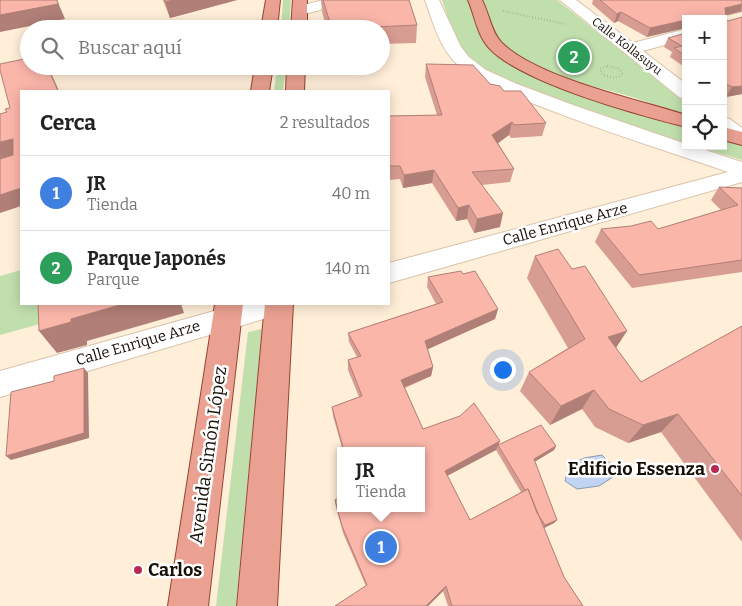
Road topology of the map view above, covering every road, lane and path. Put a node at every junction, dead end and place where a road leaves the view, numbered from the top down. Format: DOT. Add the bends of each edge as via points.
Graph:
graph roads {
  1 [pos="273,0"];
  2 [pos="344,0"];
  3 [pos="432,0"];
  4 [pos="475,0"];
  5 [pos="567,0"];
  6 [pos="300,5"];
  7 [pos="497,11"];
  8 [pos="271,20"];
  9 [pos="299,20"];
  10 [pos="565,24"];
  11 [pos="682,35"];
  12 [pos="630,49"];
  13 [pos="601,73"];
  14 [pos="263,75"];
  15 [pos="296,75"];
  16 [pos="260,90"];
  17 [pos="295,90"];
  18 [pos="682,90"];
  19 [pos="682,120"];
  20 [pos="727,126"];
  21 [pos="727,134"];
  22 [pos="742,139"];
  23 [pos="742,169"];
  24 [pos="742,175"];
  25 [pos="390,273"];
  26 [pos="271,305"];
  27 [pos="278,305"];
  28 [pos="228,311"];
  29 [pos="0,384"];
  30 [pos="188,606"];
  31 [pos="257,606"];
  1 -- 8 [label="main road"];
  2 -- 6 [label="street"];
  3 -- 23 [label="street" via="450,43 464,62 477,70 565,110"];
  4 -- 19 [label="main road" via="495,46 523,66 550,78"];
  5 -- 12 [label="street, Calle Kollasuyu"];
  6 -- 9 [label="main road"];
  7 -- 10 [label="path"];
  11 -- 12 [label="street"];
  12 -- 18 [label="street, Calle Kollasuyu"];
  13 -- 13 [label="path" via="615,78 622,77 624,73 610,66 601,68"];
  14 -- 16 [label="main road"];
  15 -- 17 [label="main road"];
  20 -- 22 [label="street"];
  21 -- 22 [label="main road"];
  24 -- 25 [label="street, Calle Enrique Arze"];
  26 -- 28 [label="street, Calle Enrique Arze"];
  27 -- 31 [label="main road"];
  28 -- 29 [label="street, Calle Enrique Arze"];
  28 -- 30 [label="main road, Avenida Simón López"];
}
